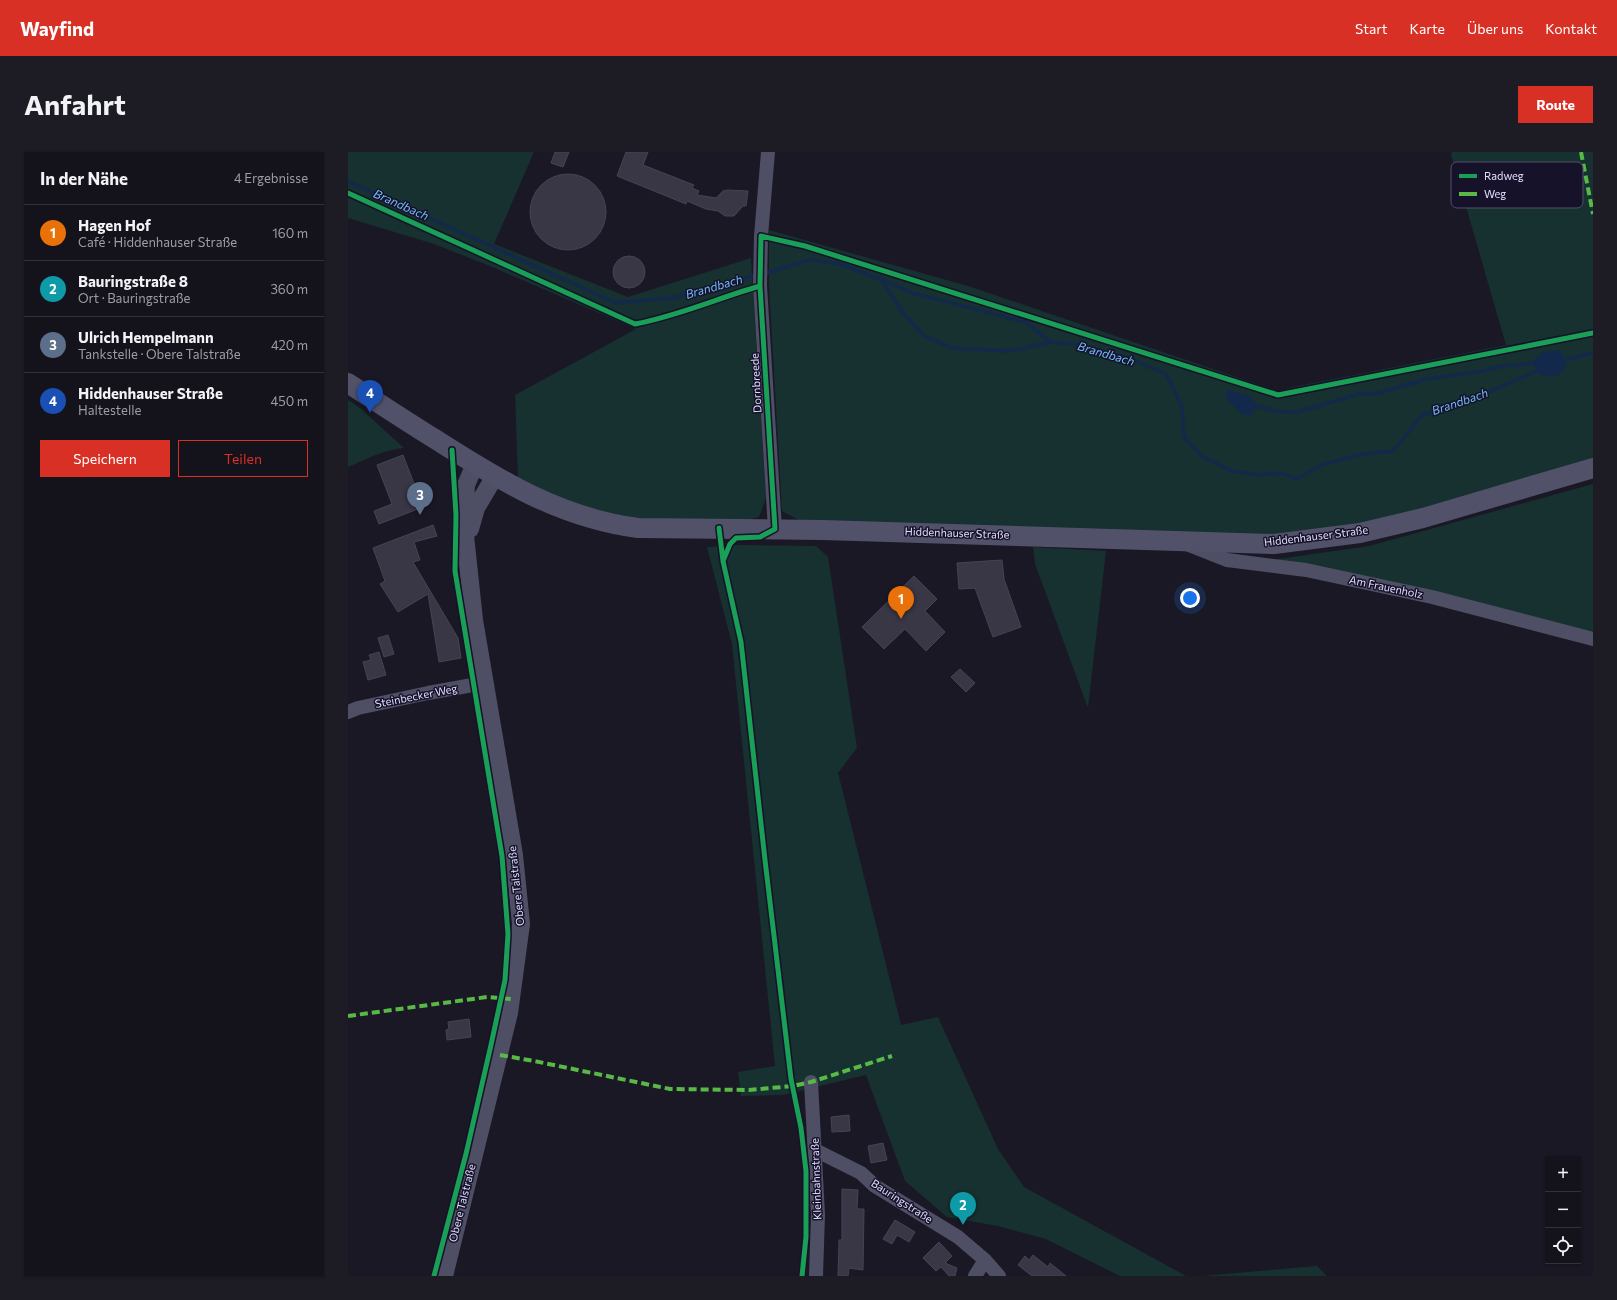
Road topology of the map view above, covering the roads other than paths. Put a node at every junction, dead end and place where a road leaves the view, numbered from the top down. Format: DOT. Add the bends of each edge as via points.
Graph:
graph roads {
  1 [pos="768,152"];
  2 [pos="348,383"];
  3 [pos="475,464"];
  4 [pos="1593,468"];
  5 [pos="495,476"];
  6 [pos="775,529"];
  7 [pos="1179,542"];
  8 [pos="468,563"];
  9 [pos="1593,638"];
  10 [pos="484,682"];
  11 [pos="348,712"];
  12 [pos="811,1082"];
  13 [pos="815,1150"];
  14 [pos="985,1260"];
  15 [pos="444,1276"];
  16 [pos="816,1276"];
  17 [pos="975,1276"];
  18 [pos="999,1276"];
  1 -- 6 [label="street, Dornbreede" via="760,286"];
  2 -- 3 [label="main road, Hiddenhauser Straße"];
  3 -- 5 [label="main road, Hiddenhauser Straße"];
  3 -- 8 [label="street, Obere Talstraße" via="466,485 464,526"];
  4 -- 7 [label="main road, Hiddenhauser Straße" via="1423,518 1360,533 1274,544"];
  5 -- 6 [label="main road, Hiddenhauser Straße" via="565,511 612,524 638,528"];
  5 -- 8 [label="street, Obere Talstraße" via="476,508 470,527"];
  6 -- 7 [label="main road, Hiddenhauser Straße" via="1001,534"];
  7 -- 9 [label="street, Am Frauenholz" via="1227,560 1306,570 1424,595"];
  8 -- 10 [label="street, Obere Talstraße"];
  10 -- 11 [label="street, Steinbecker Weg" via="428,692"];
  10 -- 15 [label="street, Obere Talstraße" via="514,855 522,924 509,1013"];
  12 -- 13 [label="street, Kleinbahnstraße"];
  13 -- 14 [label="street, Bauringstraße" via="861,1173 875,1186 958,1237"];
  13 -- 16 [label="street, Kleinbahnstraße" via="818,1215"];
  14 -- 17 [label="street"];
  14 -- 18 [label="street, Bauringstraße"];
}
